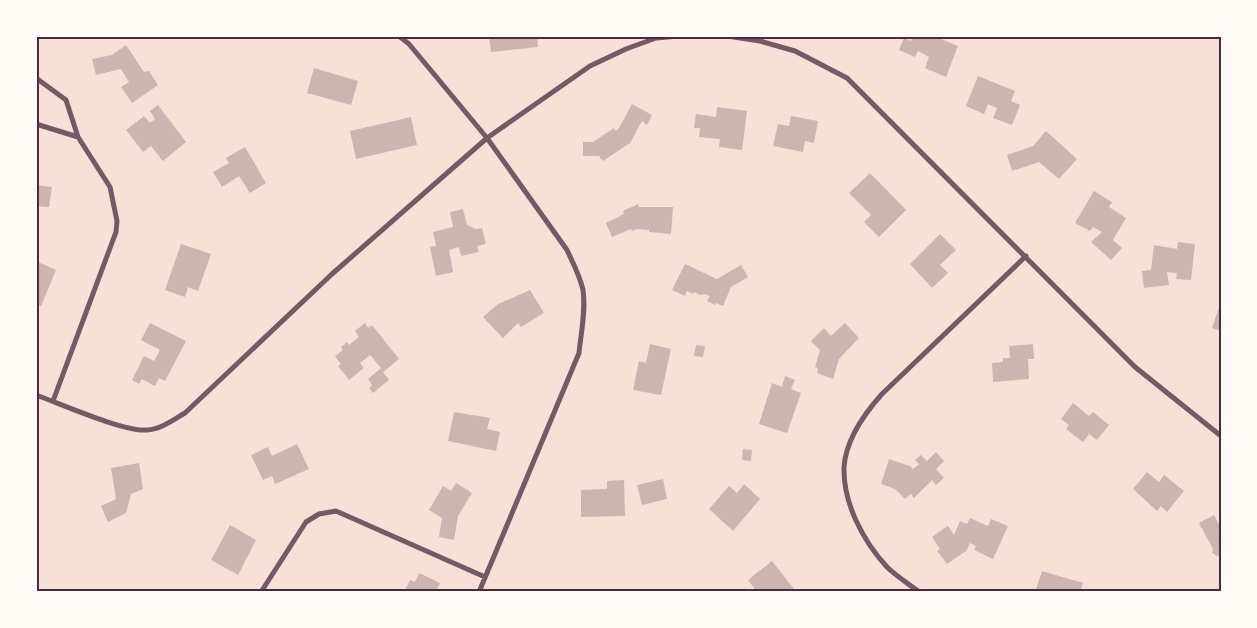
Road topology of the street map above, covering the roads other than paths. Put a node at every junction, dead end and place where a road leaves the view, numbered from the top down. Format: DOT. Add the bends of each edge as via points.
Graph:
graph roads {
  1 [pos="399,36"];
  2 [pos="679,36"];
  3 [pos="727,36"];
  4 [pos="36,78"];
  5 [pos="36,124"];
  6 [pos="78,137"];
  7 [pos="488,138"];
  8 [pos="1026,256"];
  9 [pos="36,395"];
  10 [pos="53,401"];
  11 [pos="1221,436"];
  12 [pos="485,577"];
  13 [pos="261,592"];
  14 [pos="479,592"];
  15 [pos="919,592"];
  1 -- 7 [label="street"];
  2 -- 7 [label="street" via="656,38 590,66"];
  3 -- 8 [label="street" via="795,51 847,78"];
  4 -- 6 [label="street" via="66,100"];
  5 -- 6 [label="street"];
  6 -- 10 [label="street" via="110,187 116,232"];
  7 -- 10 [label="street" via="332,274 185,413 166,425 129,429"];
  7 -- 12 [label="street" via="567,250 583,291 583,320 579,353"];
  8 -- 11 [label="street" via="1135,367"];
  8 -- 15 [label="street" via="876,400 855,430 847,452 846,482 857,522 888,568"];
  9 -- 10 [label="street"];
  12 -- 13 [label="street" via="336,511 319,514 306,522"];
  12 -- 14 [label="street"];
}
